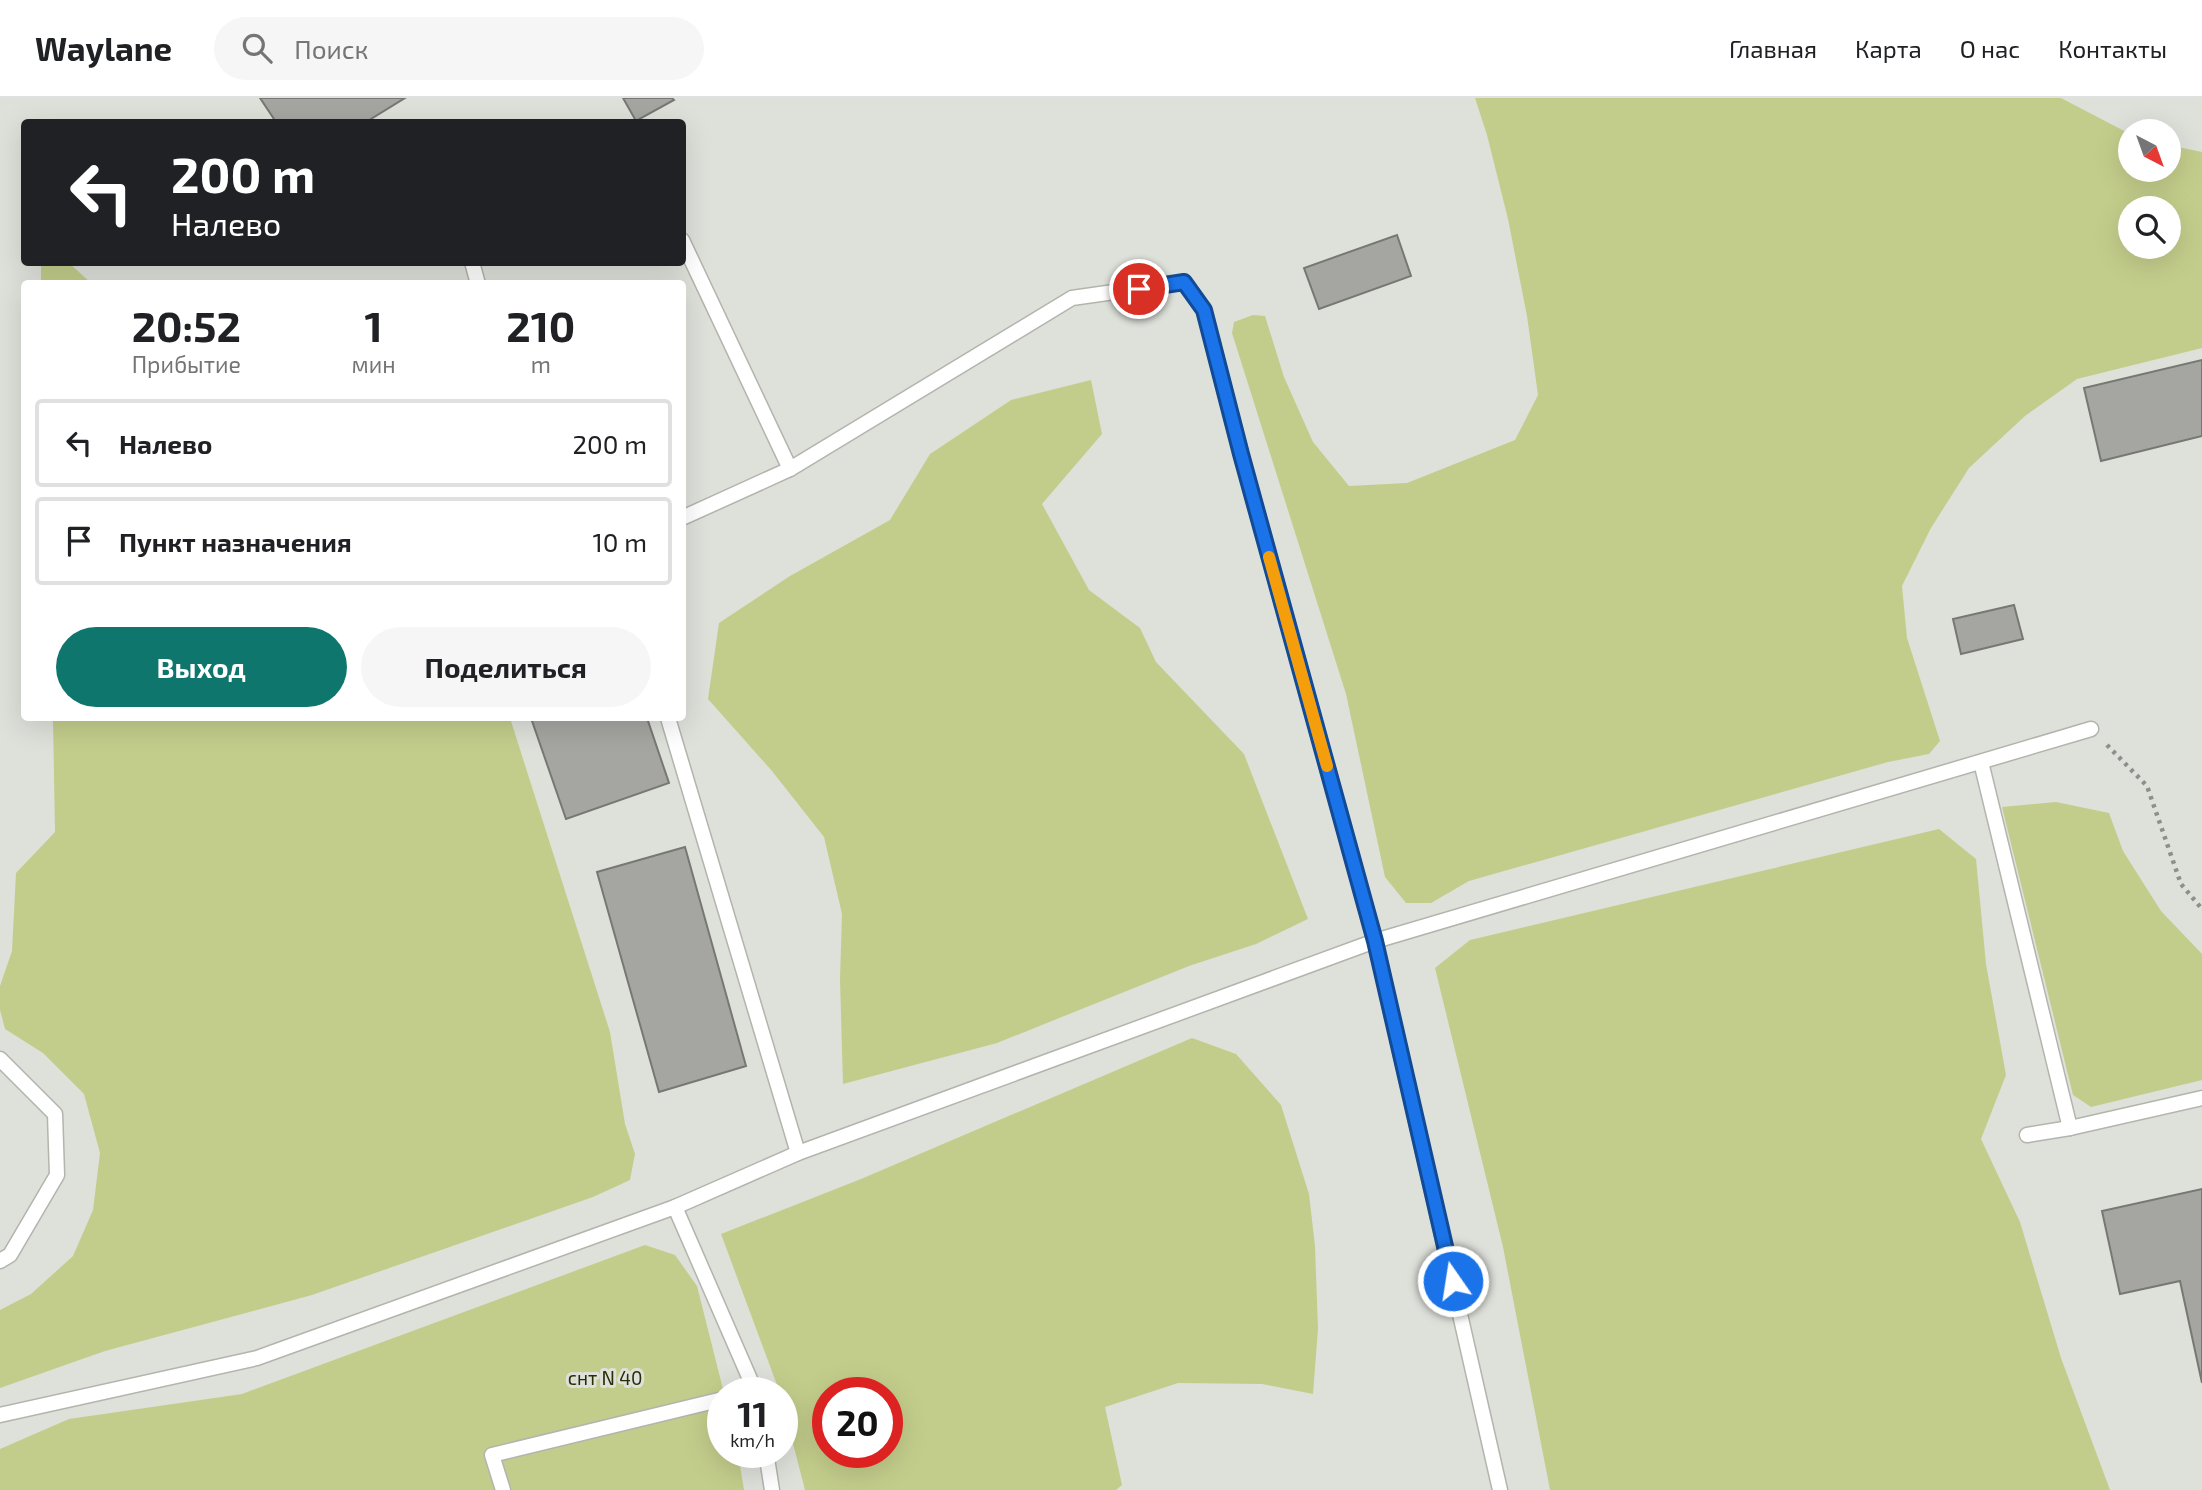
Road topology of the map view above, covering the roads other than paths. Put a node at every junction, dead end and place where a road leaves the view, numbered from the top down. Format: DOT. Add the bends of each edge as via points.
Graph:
graph roads {
  1 [pos="686,248"];
  2 [pos="790,469"];
  3 [pos="686,516"];
  4 [pos="669,721"];
  5 [pos="2091,729"];
  6 [pos="1980,762"];
  7 [pos="1375,941"];
  8 [pos="0,1059"];
  9 [pos="2202,1098"];
  10 [pos="2070,1128"];
  11 [pos="2027,1135"];
  12 [pos="797,1153"];
  13 [pos="675,1207"];
  14 [pos="0,1261"];
  15 [pos="747,1377"];
  16 [pos="707,1403"];
  17 [pos="0,1415"];
  18 [pos="769,1468"];
  19 [pos="503,1490"];
  20 [pos="772,1490"];
  21 [pos="1500,1490"];
  1 -- 2 [label="lane"];
  2 -- 3 [label="lane"];
  2 -- 7 [label="lane" via="1072,298 1184,282 1204,310"];
  4 -- 12 [label="lane"];
  5 -- 6 [label="lane"];
  6 -- 7 [label="lane"];
  6 -- 10 [label="lane"];
  7 -- 12 [label="lane"];
  7 -- 21 [label="lane"];
  8 -- 14 [label="lane" via="55,1114 57,1175 10,1255"];
  9 -- 10 [label="lane"];
  10 -- 11 [label="lane"];
  12 -- 13 [label="lane"];
  13 -- 15 [label="lane"];
  13 -- 17 [label="lane" via="257,1357"];
  16 -- 19 [label="lane" via="492,1455"];
  18 -- 20 [label="lane"];
}
